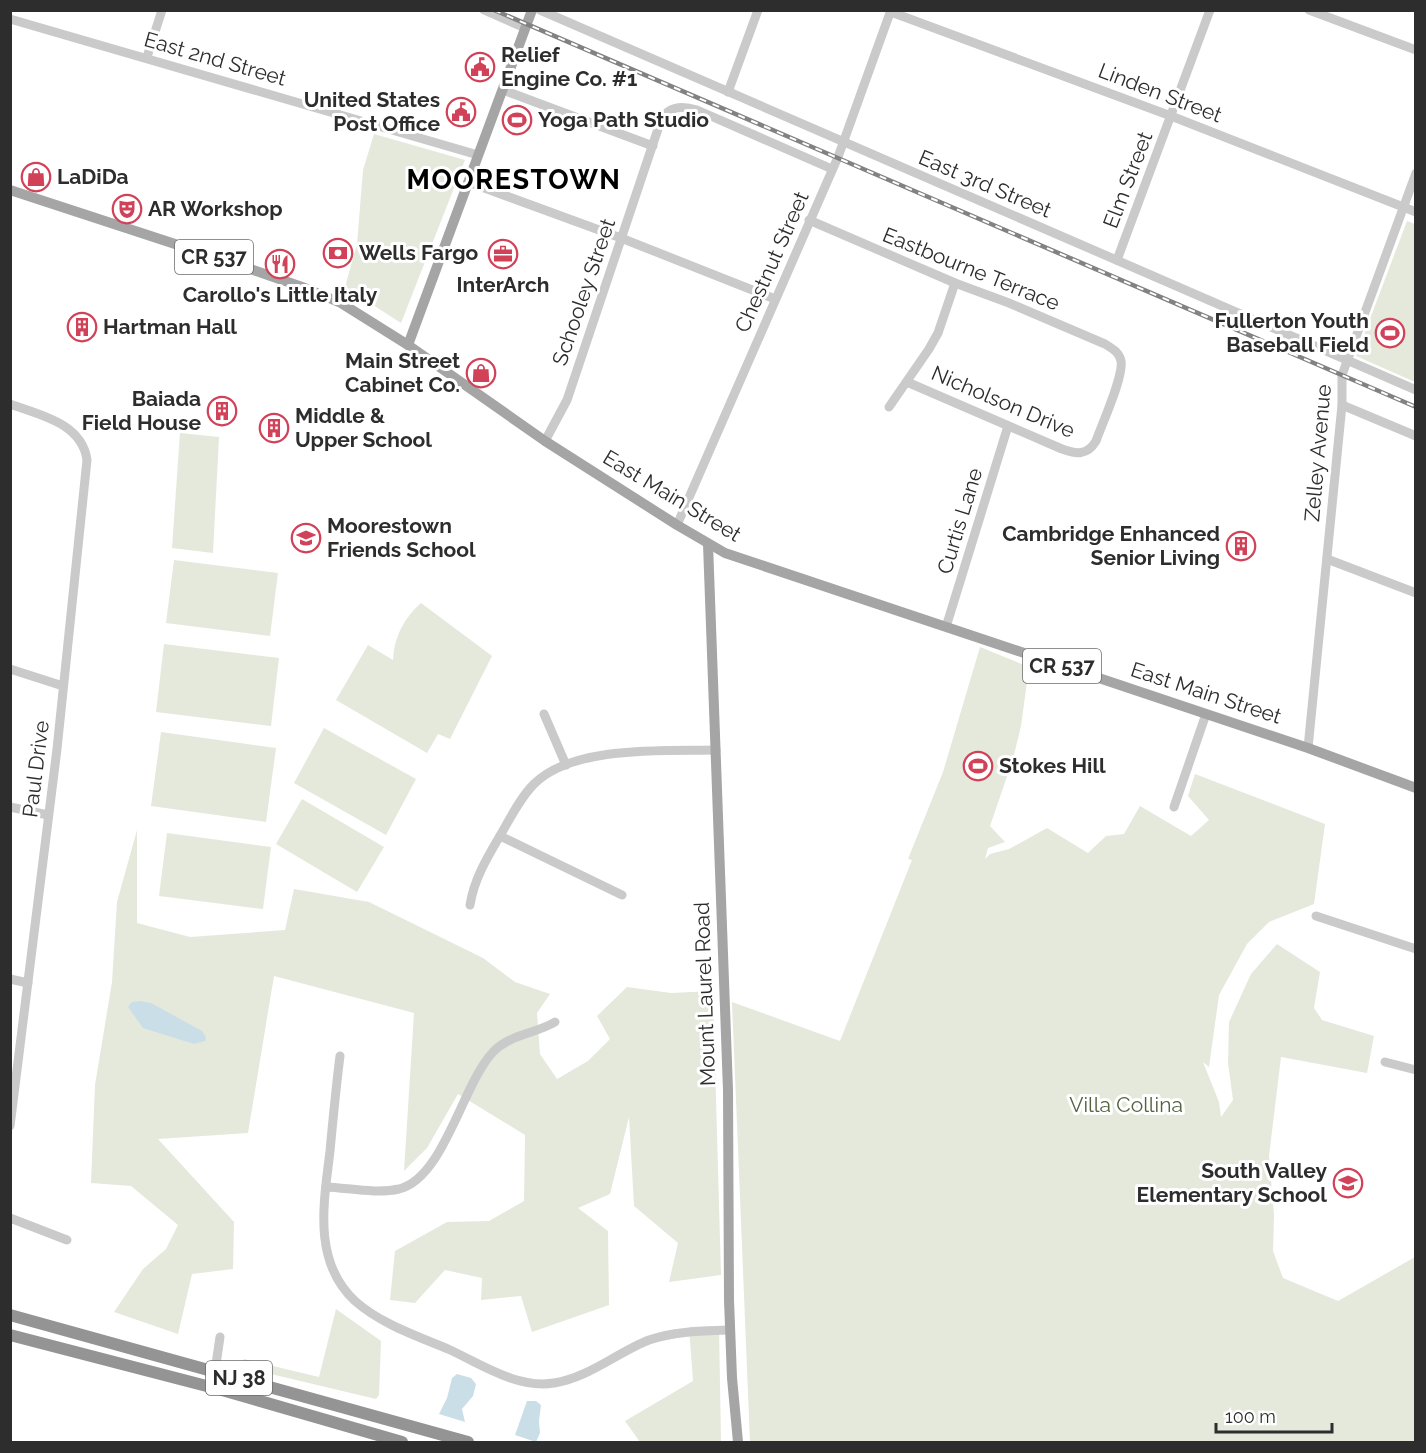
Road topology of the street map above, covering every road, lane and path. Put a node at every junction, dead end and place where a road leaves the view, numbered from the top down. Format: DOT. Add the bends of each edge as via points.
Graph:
graph roads {
  1 [pos="162,10"];
  2 [pos="484,10"];
  3 [pos="532,10"];
  4 [pos="540,10"];
  5 [pos="758,10"];
  6 [pos="1210,10"];
  7 [pos="1309,10"];
  8 [pos="891,11"];
  9 [pos="10,19"];
  10 [pos="525,28"];
  11 [pos="1416,50"];
  12 [pos="147,57"];
  13 [pos="503,90"];
  14 [pos="728,92"];
  15 [pos="1171,116"];
  16 [pos="843,142"];
  17 [pos="653,146"];
  18 [pos="478,155"];
  19 [pos="832,169"];
  20 [pos="1416,173"];
  21 [pos="468,182"];
  22 [pos="10,190"];
  23 [pos="1403,207"];
  24 [pos="1416,212"];
  25 [pos="809,220"];
  26 [pos="621,238"];
  27 [pos="1117,260"];
  28 [pos="955,283"];
  29 [pos="775,299"];
  30 [pos="408,345"];
  31 [pos="1118,354"];
  32 [pos="1347,360"];
  33 [pos="908,382"];
  34 [pos="1416,390"];
  35 [pos="10,405"];
  36 [pos="1342,405"];
  37 [pos="889,407"];
  38 [pos="1008,426"];
  39 [pos="1416,436"];
  40 [pos="545,441"];
  41 [pos="677,525"];
  42 [pos="708,544"];
  43 [pos="1327,559"];
  44 [pos="1416,593"];
  45 [pos="946,627"];
  46 [pos="10,669"];
  47 [pos="63,686"];
  48 [pos="544,714"];
  49 [pos="1206,714"];
  50 [pos="1308,748"];
  51 [pos="716,750"];
  52 [pos="566,765"];
  53 [pos="1416,788"];
  54 [pos="10,807"];
  55 [pos="1174,807"];
  56 [pos="48,815"];
  57 [pos="500,836"];
  58 [pos="622,895"];
  59 [pos="470,905"];
  60 [pos="1316,916"];
  61 [pos="1416,949"];
  62 [pos="10,979"];
  63 [pos="28,983"];
  64 [pos="555,1022"];
  65 [pos="340,1056"];
  66 [pos="1384,1062"];
  67 [pos="1416,1070"];
  68 [pos="10,1126"];
  69 [pos="326,1187"];
  70 [pos="10,1218"];
  71 [pos="67,1240"];
  72 [pos="10,1315"];
  73 [pos="730,1330"];
  74 [pos="10,1335"];
  75 [pos="220,1337"];
  76 [pos="215,1371"];
  77 [pos="402,1443"];
  78 [pos="468,1443"];
  79 [pos="738,1443"];
  1 -- 12 [label="street"];
  2 -- 10 [label="street"];
  3 -- 10 [label="main road"];
  4 -- 14 [label="street, East 3rd Street"];
  5 -- 14 [label="street"];
  6 -- 15 [label="street, Elm Street"];
  7 -- 11 [label="street"];
  8 -- 15 [label="street, Linden Street"];
  8 -- 16 [label="street, Chestnut Street"];
  9 -- 12 [label="street, East 2nd Street"];
  10 -- 13 [label="main road"];
  12 -- 18 [label="street, East 2nd Street"];
  13 -- 17 [label="street"];
  13 -- 18 [label="main road"];
  14 -- 16 [label="street, East 3rd Street"];
  15 -- 23 [label="street, Linden Street"];
  15 -- 27 [label="street, Elm Street"];
  16 -- 19 [label="street, Chestnut Street"];
  16 -- 27 [label="street, East 3rd Street"];
  17 -- 19 [label="street, Schooley Street" via="662,117 672,108 687,107"];
  17 -- 26 [label="street, Schooley Street"];
  18 -- 21 [label="main road"];
  19 -- 25 [label="street, Chestnut Street"];
  20 -- 23 [label="street, Zelley Avenue"];
  21 -- 26 [label="street"];
  21 -- 30 [label="main road"];
  22 -- 30 [label="main road, East Main Street / CR 537" via="320,294"];
  23 -- 24 [label="street, Linden Street"];
  23 -- 32 [label="street, Zelley Avenue"];
  25 -- 28 [label="street, Eastbourne Terrace"];
  25 -- 29 [label="street, Chestnut Street"];
  26 -- 29 [label="street"];
  26 -- 40 [label="street, Schooley Street" via="567,400"];
  27 -- 32 [label="street, East 3rd Street"];
  28 -- 31 [label="street, Eastbourne Terrace" via="1009,303"];
  28 -- 33 [label="street, Nicholson Drive" via="938,333"];
  29 -- 41 [label="street, Chestnut Street"];
  30 -- 40 [label="main road, East Main Street / CR 537"];
  31 -- 38 [label="street, Nicholson Drive" via="1119,377 1090,450 1068,451"];
  32 -- 34 [label="street, East 3rd Street"];
  32 -- 36 [label="street, Zelley Avenue" via="1342,375"];
  33 -- 37 [label="street, Nicholson Drive"];
  33 -- 38 [label="street, Nicholson Drive"];
  35 -- 47 [label="street, Paul Drive" via="63,425 81,441 86,452"];
  36 -- 39 [label="street"];
  36 -- 43 [label="street, Zelley Avenue"];
  38 -- 45 [label="street, Curtis Lane"];
  40 -- 41 [label="main road, East Main Street / CR 537"];
  41 -- 42 [label="main road, East Main Street / CR 537"];
  42 -- 45 [label="main road, East Main Street / CR 537" via="746,561"];
  42 -- 51 [label="main road, Mount Laurel Road"];
  43 -- 44 [label="street"];
  43 -- 50 [label="street, Zelley Avenue"];
  45 -- 49 [label="main road, East Main Street / CR 537"];
  46 -- 47 [label="street"];
  47 -- 56 [label="street, Paul Drive"];
  48 -- 52 [label="street"];
  49 -- 50 [label="main road, East Main Street / CR 537"];
  49 -- 55 [label="street"];
  50 -- 53 [label="main road, East Main Street / CR 537"];
  51 -- 52 [label="street" via="611,754"];
  51 -- 73 [label="main road, Mount Laurel Road" via="728,1090"];
  52 -- 57 [label="street" via="534,783"];
  54 -- 56 [label="street"];
  56 -- 63 [label="street, Paul Drive"];
  57 -- 58 [label="street"];
  57 -- 59 [label="street" via="475,884"];
  60 -- 61 [label="street"];
  62 -- 63 [label="street"];
  63 -- 68 [label="street, Paul Drive"];
  64 -- 69 [label="street" via="494,1050 472,1082 430,1166 416,1181 393,1190"];
  65 -- 69 [label="street"];
  66 -- 67 [label="street"];
  69 -- 73 [label="street" via="323,1219 327,1252 339,1281 355,1301 414,1335 514,1379 533,1384 558,1383 663,1336"];
  70 -- 71 [label="street"];
  72 -- 76 [label="highway, NJ 38"];
  73 -- 79 [label="main road, Mount Laurel Road"];
  74 -- 77 [label="highway, NJ 38"];
  75 -- 76 [label="street"];
  76 -- 78 [label="highway, NJ 38"];
}
